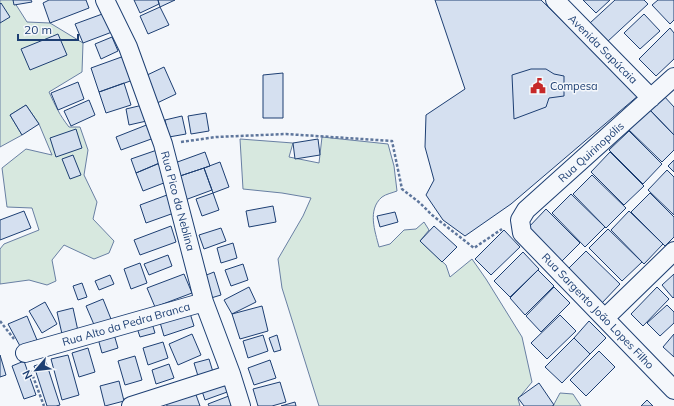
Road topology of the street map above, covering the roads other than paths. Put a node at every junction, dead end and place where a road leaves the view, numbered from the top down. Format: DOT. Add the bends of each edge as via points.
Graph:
graph roads {
  1 [pos="104,0"];
  2 [pos="555,0"];
  3 [pos="674,77"];
  4 [pos="651,98"];
  5 [pos="522,233"];
  6 [pos="674,251"];
  7 [pos="204,302"];
  8 [pos="606,318"];
  9 [pos="25,353"];
  10 [pos="231,374"];
  11 [pos="674,390"];
  12 [pos="131,406"];
  13 [pos="241,406"];
  1 -- 7 [label="street, Rua Pico da Neblina" via="128,47 163,144"];
  2 -- 4 [label="street, Avenida Sapúcaia"];
  3 -- 4 [label="street, Rua Quirinopólis"];
  4 -- 5 [label="street, Rua Quirinopólis" via="526,210 520,220"];
  5 -- 8 [label="street, Rua Sargento João Lopes Filho"];
  6 -- 8 [label="street"];
  7 -- 9 [label="street, Rua Alto da Pedra Branca"];
  7 -- 10 [label="street, Rua Pico da Neblina"];
  8 -- 11 [label="street, Rua Sargento João Lopes Filho"];
  10 -- 12 [label="street"];
  10 -- 13 [label="street, Rua Pico da Neblina"];
}
